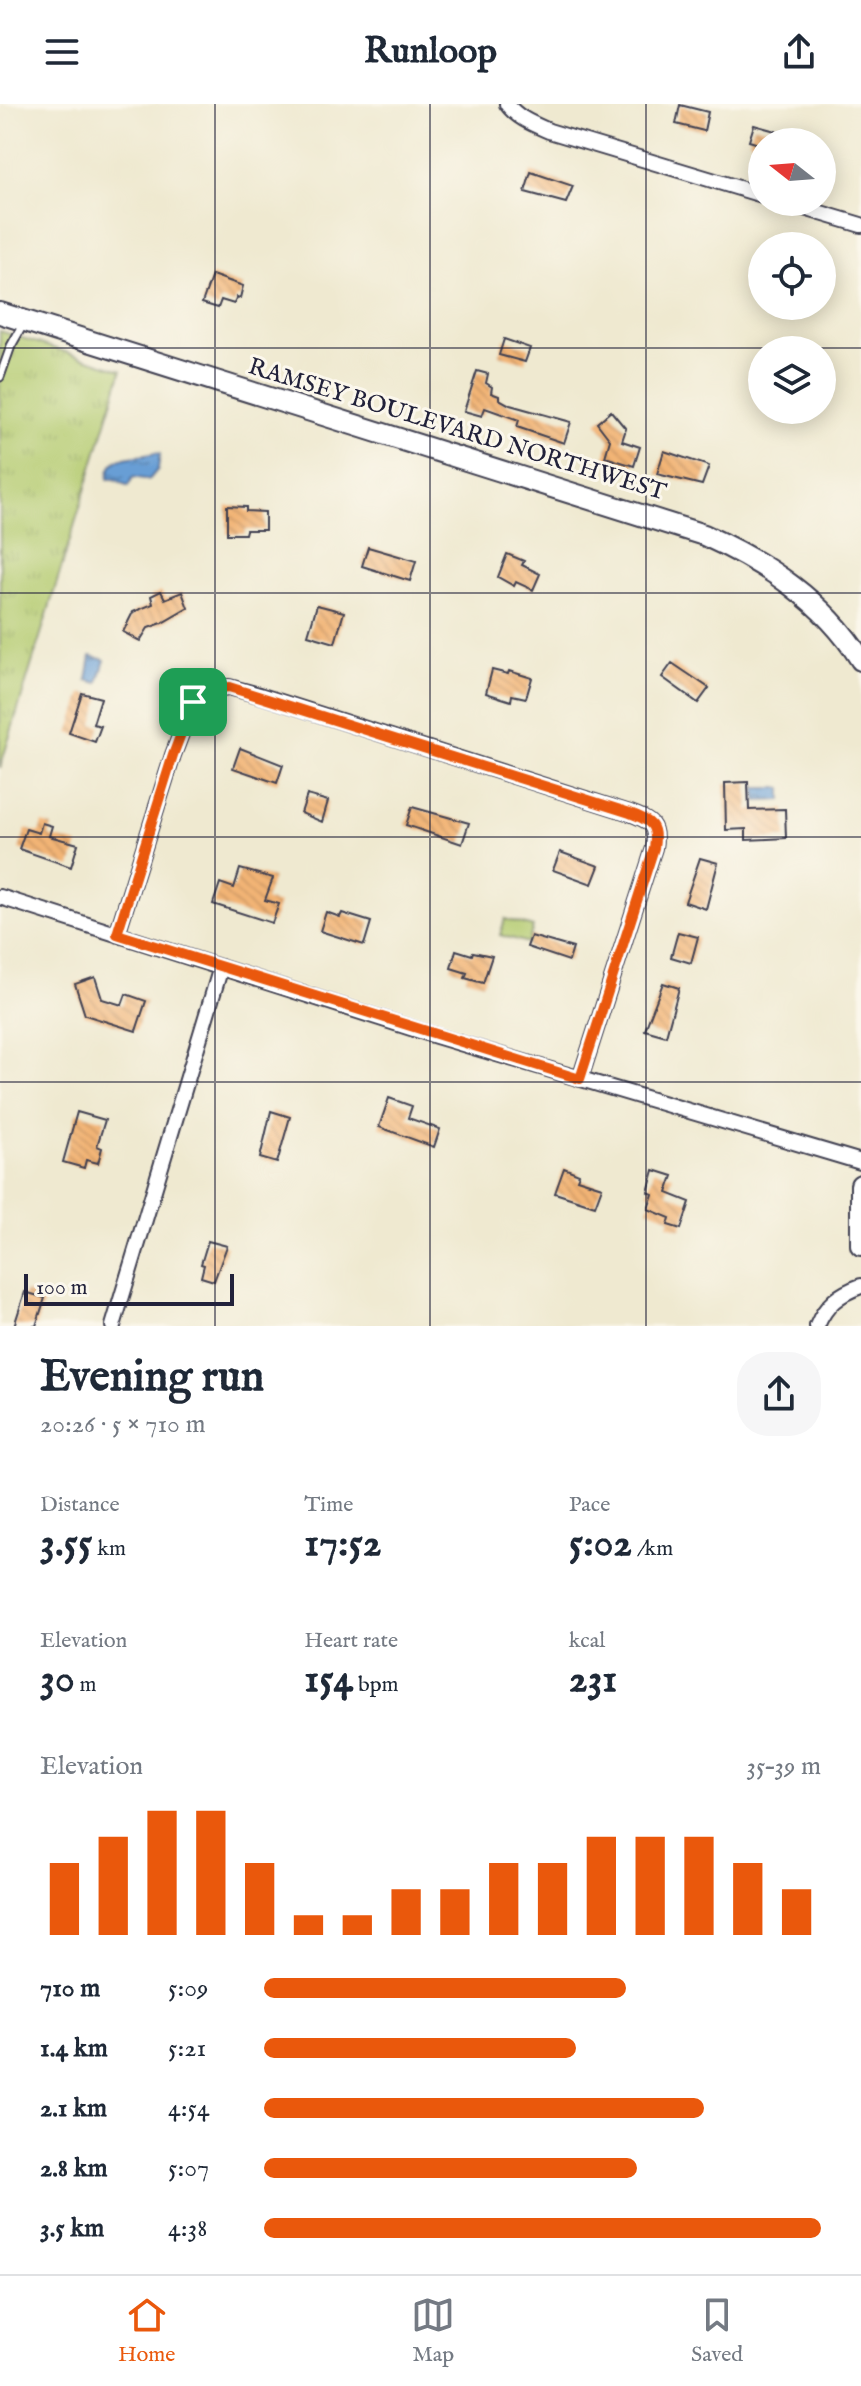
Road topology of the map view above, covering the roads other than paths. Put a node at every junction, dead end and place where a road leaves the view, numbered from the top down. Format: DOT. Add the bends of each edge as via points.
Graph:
graph roads {
  1 [pos="507,104"];
  2 [pos="748,191"];
  3 [pos="831,216"];
  4 [pos="861,225"];
  5 [pos="0,313"];
  6 [pos="26,321"];
  7 [pos="0,377"];
  8 [pos="861,660"];
  9 [pos="0,897"];
  10 [pos="117,934"];
  11 [pos="221,967"];
  12 [pos="580,1079"];
  13 [pos="861,1162"];
  14 [pos="861,1185"];
  15 [pos="861,1245"];
  16 [pos="861,1286"];
  17 [pos="113,1326"];
  18 [pos="817,1326"];
  1 -- 2 [label="street" via="531,123 555,132"];
  3 -- 4 [label="street"];
  5 -- 6 [label="street, RAMSEY BOULEVARD NORTHWEST"];
  6 -- 7 [label="lane"];
  6 -- 8 [label="street, RAMSEY BOULEVARD NORTHWEST" via="704,535 795,588"];
  9 -- 10 [label="street"];
  10 -- 11 [label="street"];
  10 -- 12 [label="street" via="193,702 204,690 229,687 259,695 644,818 657,833"];
  11 -- 12 [label="street"];
  11 -- 17 [label="street"];
  12 -- 13 [label="street"];
  14 -- 15 [label="street"];
  16 -- 18 [label="street" via="829,1303"];
}
